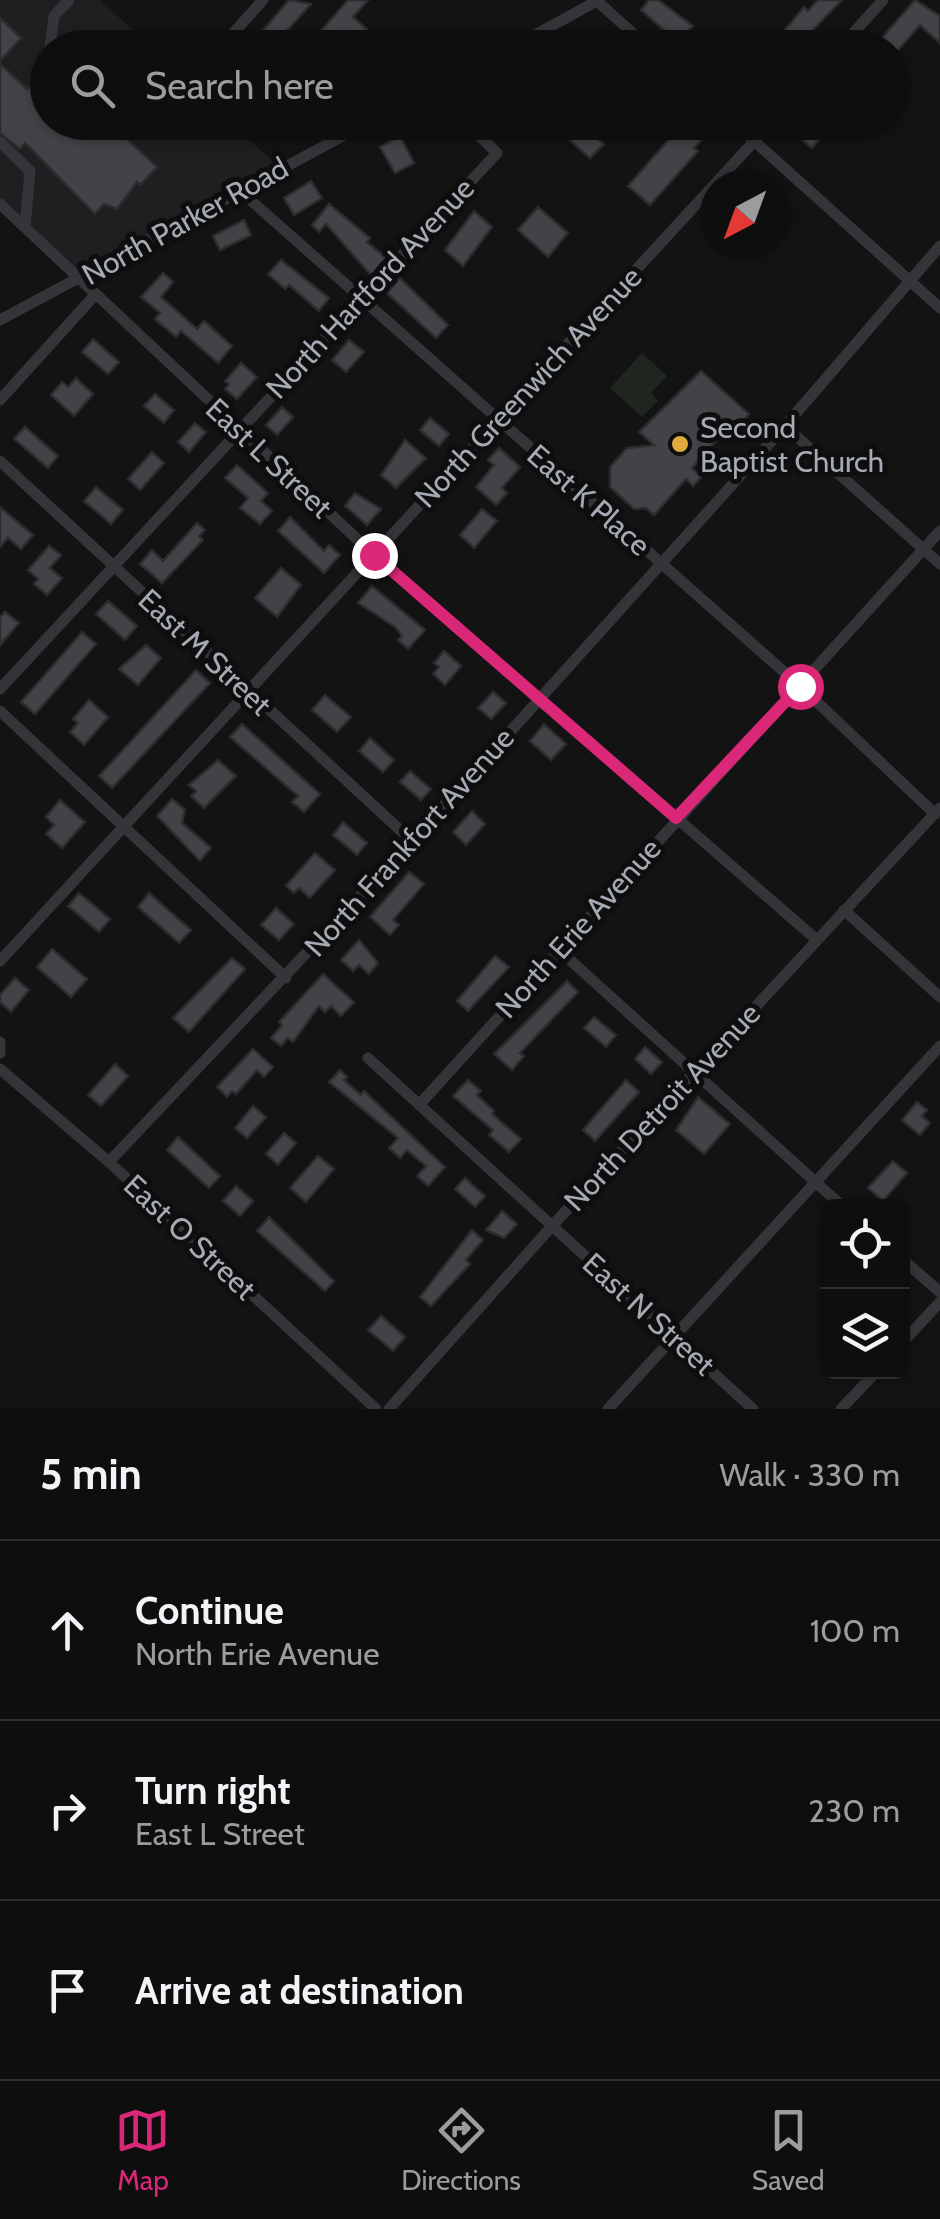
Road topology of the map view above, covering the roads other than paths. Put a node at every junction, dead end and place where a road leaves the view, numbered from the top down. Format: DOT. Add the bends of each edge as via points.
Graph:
graph roads {
  1 [pos="69,0"];
  2 [pos="263,0"];
  3 [pos="597,0"];
  4 [pos="883,0"];
  5 [pos="52,30"];
  6 [pos="236,30"];
  7 [pos="543,30"];
  8 [pos="630,30"];
  9 [pos="856,30"];
  10 [pos="335,140"];
  11 [pos="483,140"];
  12 [pos="0,142"];
  13 [pos="754,142"];
  14 [pos="239,190"];
  15 [pos="0,204"];
  16 [pos="25,227"];
  17 [pos="940,246"];
  18 [pos="77,280"];
  19 [pos="910,281"];
  20 [pos="94,296"];
  21 [pos="360,300"];
  22 [pos="940,308"];
  23 [pos="0,320"];
  24 [pos="0,400"];
  25 [pos="498,420"];
  26 [pos="786,426"];
  27 [pos="237,429"];
  28 [pos="0,461"];
  29 [pos="940,531"];
  30 [pos="923,549"];
  31 [pos="374,555"];
  32 [pos="662,564"];
  33 [pos="940,564"];
  34 [pos="113,566"];
  35 [pos="800,686"];
  36 [pos="0,690"];
  37 [pos="246,691"];
  38 [pos="538,697"];
  39 [pos="0,711"];
  40 [pos="937,811"];
  41 [pos="676,818"];
  42 [pos="121,825"];
  43 [pos="412,841"];
  44 [pos="844,910"];
  45 [pos="817,940"];
  46 [pos="559,950"];
  47 [pos="0,960"];
  48 [pos="286,978"];
  49 [pos="940,997"];
  50 [pos="0,1042"];
  51 [pos="940,1046"];
  52 [pos="0,1053"];
  53 [pos="368,1058"];
  54 [pos="0,1070"];
  55 [pos="694,1072"];
  56 [pos="419,1105"];
  57 [pos="109,1162"];
  58 [pos="815,1183"];
  59 [pos="834,1199"];
  60 [pos="552,1226"];
  61 [pos="910,1266"];
  62 [pos="940,1292"];
  63 [pos="940,1302"];
  64 [pos="910,1334"];
  65 [pos="674,1336"];
  66 [pos="869,1379"];
  67 [pos="376,1409"];
  68 [pos="389,1409"];
  69 [pos="608,1409"];
  70 [pos="753,1409"];
  71 [pos="841,1409"];
  1 -- 5 [label="street" via="54,16"];
  2 -- 6 [label="street"];
  3 -- 7 [label="street"];
  3 -- 8 [label="street"];
  4 -- 9 [label="street"];
  10 -- 14 [label="street, North Parker Road"];
  11 -- 21 [label="street, North Hartford Avenue" via="496,153"];
  12 -- 16 [label="street" via="30,170"];
  13 -- 19 [label="street"];
  13 -- 25 [label="street, North Greenwich Avenue"];
  14 -- 18 [label="street, North Parker Road"];
  14 -- 21 [label="street, East K Place"];
  15 -- 16 [label="street, East L Street"];
  16 -- 18 [label="street, East L Street"];
  17 -- 19 [label="street, North Frankfort Avenue"];
  18 -- 20 [label="street, East L Street"];
  18 -- 23 [label="street, North Parker Road"];
  19 -- 22 [label="street"];
  19 -- 26 [label="street, North Frankfort Avenue"];
  20 -- 24 [label="street"];
  20 -- 27 [label="street, East L Street"];
  21 -- 25 [label="street, East K Place"];
  21 -- 27 [label="street, North Hartford Avenue"];
  25 -- 31 [label="street, North Greenwich Avenue"];
  25 -- 32 [label="street, East K Place"];
  26 -- 30 [label="street"];
  26 -- 32 [label="street, North Frankfort Avenue"];
  27 -- 31 [label="street, East L Street"];
  27 -- 34 [label="street, North Hartford Avenue"];
  28 -- 34 [label="street, East M Street"];
  29 -- 30 [label="street, North Erie Avenue"];
  30 -- 33 [label="street"];
  30 -- 35 [label="street, North Erie Avenue"];
  31 -- 37 [label="street, North Greenwich Avenue"];
  31 -- 38 [label="street, East L Street"];
  32 -- 35 [label="street, East K Place"];
  32 -- 38 [label="street, North Frankfort Avenue"];
  34 -- 36 [label="street, North Hartford Avenue"];
  34 -- 37 [label="street, East M Street"];
  35 -- 40 [label="street, East K Place"];
  35 -- 41 [label="street, North Erie Avenue"];
  37 -- 42 [label="street, North Greenwich Avenue"];
  37 -- 43 [label="street, East M Street"];
  38 -- 41 [label="street, East L Street"];
  38 -- 43 [label="street, North Frankfort Avenue"];
  39 -- 42 [label="street"];
  40 -- 44 [label="street, North Detroit Avenue"];
  41 -- 45 [label="street, East L Street"];
  41 -- 46 [label="street, North Erie Avenue"];
  42 -- 47 [label="street, North Greenwich Avenue"];
  42 -- 48 [label="street"];
  43 -- 48 [label="street, North Frankfort Avenue"];
  44 -- 45 [label="street, North Detroit Avenue"];
  44 -- 49 [label="street"];
  45 -- 55 [label="street, North Detroit Avenue"];
  46 -- 55 [label="street"];
  46 -- 56 [label="street, North Erie Avenue"];
  48 -- 57 [label="street, North Frankfort Avenue"];
  50 -- 52 [label="street"];
  51 -- 58 [label="street"];
  53 -- 56 [label="street, East N Street"];
  54 -- 57 [label="street, East O Street"];
  55 -- 58 [label="street"];
  55 -- 60 [label="street, North Detroit Avenue"];
  56 -- 60 [label="street, East N Street"];
  57 -- 67 [label="street, East O Street"];
  58 -- 59 [label="street"];
  58 -- 65 [label="street"];
  60 -- 65 [label="street, East N Street"];
  60 -- 68 [label="street, North Detroit Avenue"];
  61 -- 62 [label="street"];
  63 -- 64 [label="street"];
  65 -- 69 [label="street"];
  65 -- 70 [label="street, East N Street"];
  66 -- 71 [label="street"];
}
